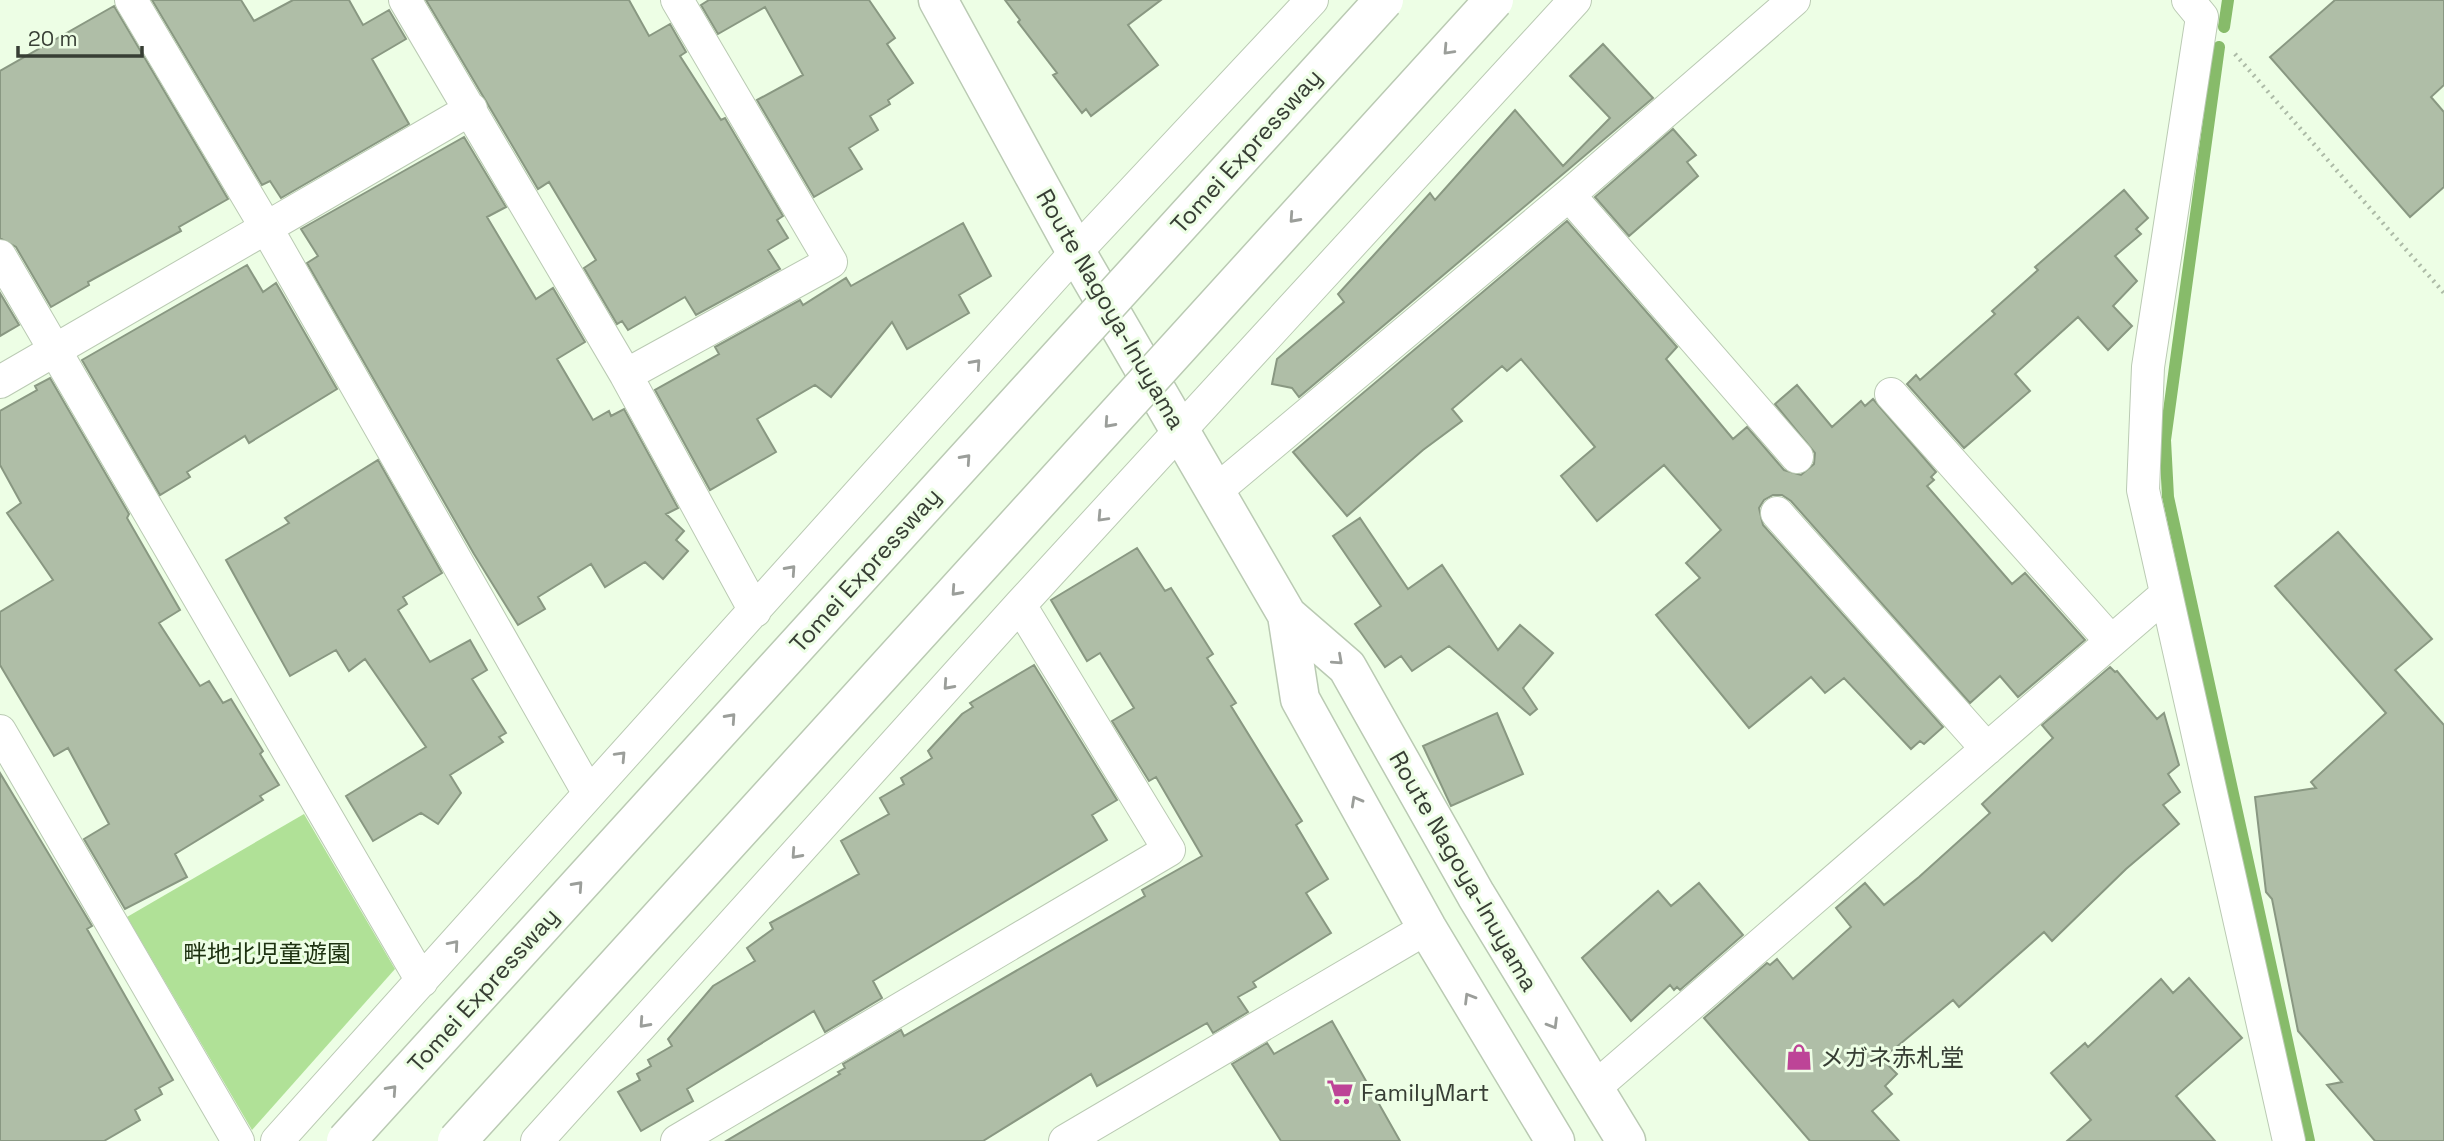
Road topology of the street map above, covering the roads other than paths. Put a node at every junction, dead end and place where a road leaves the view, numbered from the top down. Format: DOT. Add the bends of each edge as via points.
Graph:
graph roads {
  1 [pos="131,0"];
  2 [pos="405,0"];
  3 [pos="677,0"];
  4 [pos="938,0"];
  5 [pos="1312,0"];
  6 [pos="1384,0"];
  7 [pos="1494,0"];
  8 [pos="1574,0"];
  9 [pos="1794,0"];
  10 [pos="2195,8"];
  11 [pos="471,109"];
  12 [pos="1569,195"];
  13 [pos="267,229"];
  14 [pos="1076,251"];
  15 [pos="0,256"];
  16 [pos="54,351"];
  17 [pos="626,375"];
  18 [pos="0,382"];
  19 [pos="1891,394"];
  20 [pos="1181,431"];
  21 [pos="1797,457"];
  22 [pos="1217,490"];
  23 [pos="1777,513"];
  24 [pos="2165,595"];
  25 [pos="1020,605"];
  26 [pos="755,611"];
  27 [pos="1287,615"];
  28 [pos="2111,641"];
  29 [pos="0,731"];
  30 [pos="1987,749"];
  31 [pos="588,792"];
  32 [pos="1427,928"];
  33 [pos="422,981"];
  34 [pos="1592,1090"];
  35 [pos="238,1141"];
  36 [pos="277,1141"];
  37 [pos="346,1141"];
  38 [pos="457,1141"];
  39 [pos="537,1141"];
  40 [pos="677,1141"];
  41 [pos="1065,1141"];
  42 [pos="1555,1141"];
  43 [pos="1626,1141"];
  44 [pos="2289,1141"];
  1 -- 13 [label="street"];
  2 -- 11 [label="street"];
  3 -- 17 [label="street" via="831,262"];
  4 -- 14 [label="main road, Route Nagoya-Inuyama"];
  5 -- 14 [label="street"];
  37 -- 6 [label="main road, Tomei Expressway, one-way, bridge"];
  7 -- 38 [label="main road, one-way, bridge"];
  8 -- 20 [label="street"];
  9 -- 12 [label="street"];
  10 -- 24 [label="street" via="2148,367 2143,490"];
  11 -- 13 [label="street"];
  11 -- 17 [label="street"];
  12 -- 21 [label="street"];
  12 -- 22 [label="street"];
  13 -- 16 [label="street"];
  13 -- 31 [label="street"];
  14 -- 20 [label="main road, Route Nagoya-Inuyama"];
  26 -- 14 [label="street, one-way"];
  15 -- 16 [label="street"];
  16 -- 18 [label="street"];
  16 -- 33 [label="street"];
  17 -- 26 [label="street"];
  19 -- 28 [label="street"];
  20 -- 22 [label="main road, Route Nagoya-Inuyama"];
  20 -- 25 [label="street, one-way"];
  22 -- 27 [label="main road, Route Nagoya-Inuyama"];
  23 -- 30 [label="street"];
  24 -- 28 [label="street"];
  24 -- 44 [label="street"];
  25 -- 39 [label="street, one-way"];
  25 -- 40 [label="street" via="1169,850"];
  31 -- 26 [label="street, one-way"];
  32 -- 27 [label="main road, Route Nagoya-Inuyama, one-way" via="1300,699"];
  27 -- 34 [label="main road, Route Nagoya-Inuyama, one-way" via="1347,667"];
  28 -- 30 [label="street"];
  29 -- 35 [label="street"];
  30 -- 34 [label="street"];
  33 -- 31 [label="street, one-way"];
  32 -- 41 [label="street"];
  42 -- 32 [label="main road, Route Nagoya-Inuyama, one-way"];
  33 -- 36 [label="street"];
  34 -- 43 [label="main road, Route Nagoya-Inuyama"];
}
